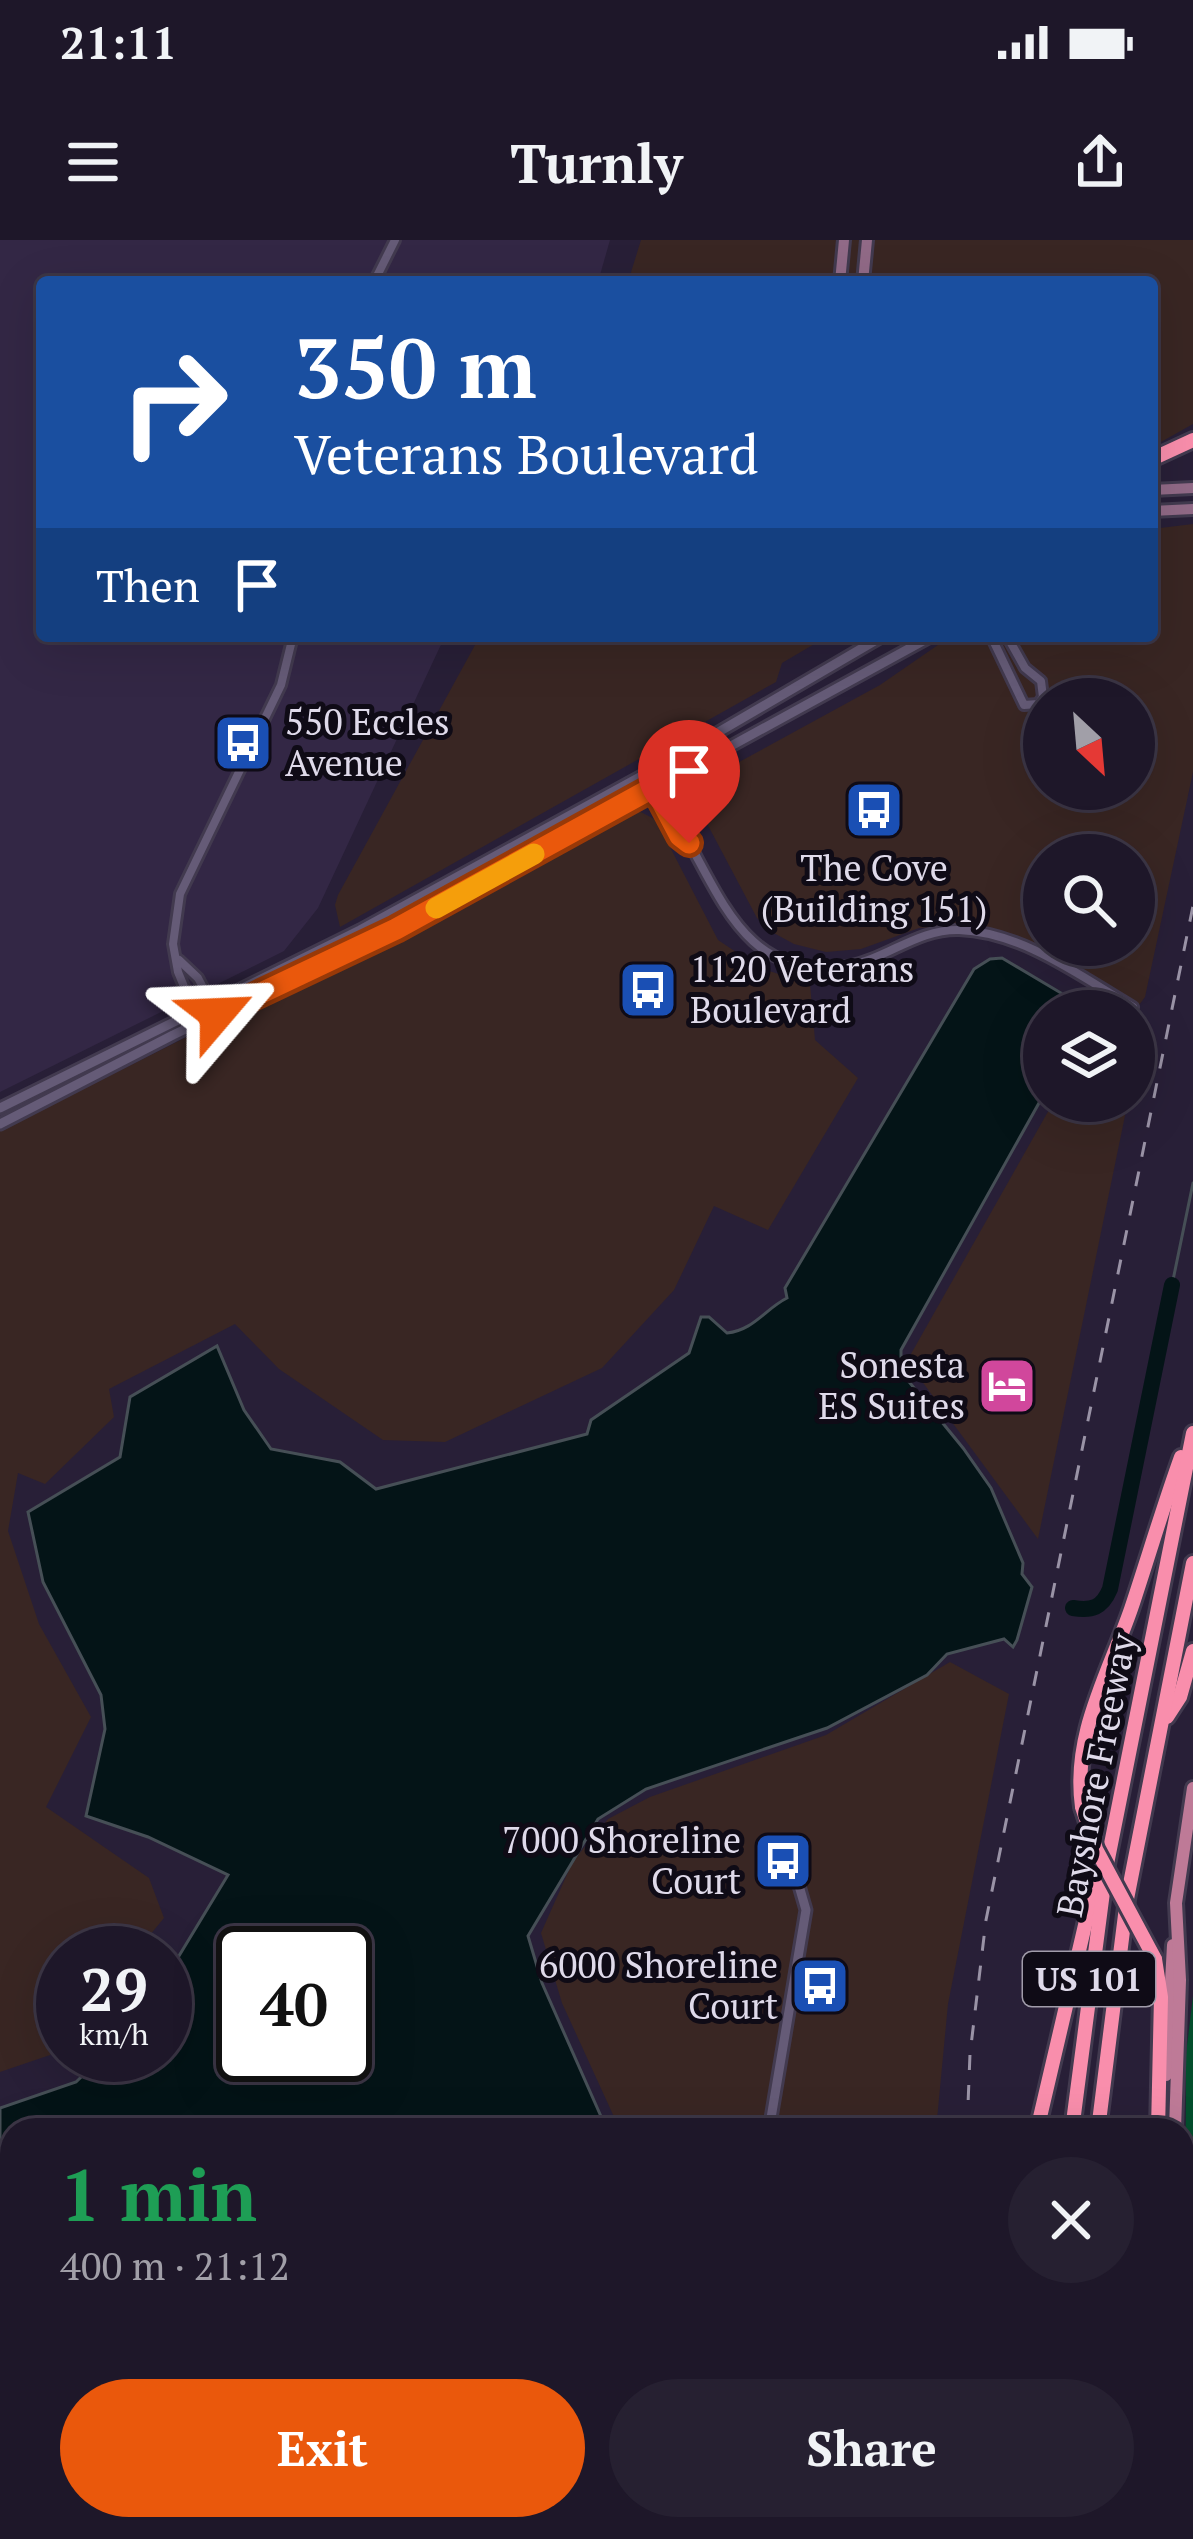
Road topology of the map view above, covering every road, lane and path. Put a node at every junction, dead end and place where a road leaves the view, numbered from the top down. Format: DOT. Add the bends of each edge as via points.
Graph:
graph roads {
  1 [pos="395,240"];
  2 [pos="844,240"];
  3 [pos="867,240"];
  4 [pos="377,276"];
  5 [pos="841,276"];
  6 [pos="864,276"];
  7 [pos="1193,440"];
  8 [pos="1158,456"];
  9 [pos="1193,488"];
  10 [pos="1158,490"];
  11 [pos="1193,509"];
  12 [pos="1158,511"];
  13 [pos="291,642"];
  14 [pos="873,642"];
  15 [pos="921,642"];
  16 [pos="995,642"];
  17 [pos="1010,642"];
  18 [pos="1025,668"];
  19 [pos="1014,676"];
  20 [pos="657,767"];
  21 [pos="646,773"];
  22 [pos="659,784"];
  23 [pos="178,960"];
  24 [pos="1102,990"];
  25 [pos="211,1002"];
  26 [pos="194,1011"];
  27 [pos="217,1014"];
  28 [pos="199,1022"];
  29 [pos="0,1108"];
  30 [pos="0,1124"];
  31 [pos="1193,1424"];
  32 [pos="1193,1433"];
  33 [pos="1193,1563"];
  34 [pos="1193,1651"];
  35 [pos="1160,1726"];
  36 [pos="1193,1788"];
  37 [pos="1114,1829"];
  38 [pos="793,1865"];
  39 [pos="1177,1921"];
  40 [pos="771,2118"];
  41 [pos="1040,2118"];
  42 [pos="1073,2118"];
  43 [pos="1100,2118"];
  44 [pos="1161,2118"];
  45 [pos="1162,2118"];
  46 [pos="1175,2118"];
  1 -- 4 [label="street"];
  2 -- 5 [label="main road"];
  3 -- 6 [label="main road"];
  7 -- 8 [label="highway"];
  9 -- 10 [label="main road"];
  11 -- 12 [label="main road"];
  13 -- 23 [label="street" via="280,685 180,894"];
  14 -- 20 [label="street"];
  15 -- 22 [label="street"];
  16 -- 19 [label="street"];
  17 -- 18 [label="street"];
  18 -- 19 [label="street"];
  18 -- 19 [label="street" via="1041,681 1038,704 1024,705"];
  20 -- 21 [label="street"];
  20 -- 22 [label="street"];
  21 -- 22 [label="street"];
  21 -- 25 [label="street"];
  22 -- 24 [label="street" via="728,917 780,958 845,966 959,930 1018,944"];
  22 -- 27 [label="street" via="396,929"];
  23 -- 25 [label="street"];
  23 -- 26 [label="street"];
  25 -- 26 [label="street"];
  25 -- 27 [label="street"];
  26 -- 28 [label="street"];
  26 -- 29 [label="street"];
  27 -- 28 [label="street"];
  28 -- 30 [label="street"];
  31 -- 44 [label="highway, bridge" via="1083,1736 1078,1778 1096,1849 1155,1959"];
  32 -- 37 [label="highway, Bayshore Freeway / US 101"];
  33 -- 35 [label="highway, Bayshore Freeway / US 101"];
  34 -- 35 [label="highway" via="1180,1697"];
  35 -- 43 [label="highway, Bayshore Freeway / US 101" via="1127,1899"];
  36 -- 39 [label="main road"];
  37 -- 41 [label="highway" via="1089,1898"];
  37 -- 42 [label="highway, Bayshore Freeway / US 101"];
  38 -- 40 [label="street" via="806,1910"];
  39 -- 45 [label="main road"];
  39 -- 46 [label="main road"];
}
